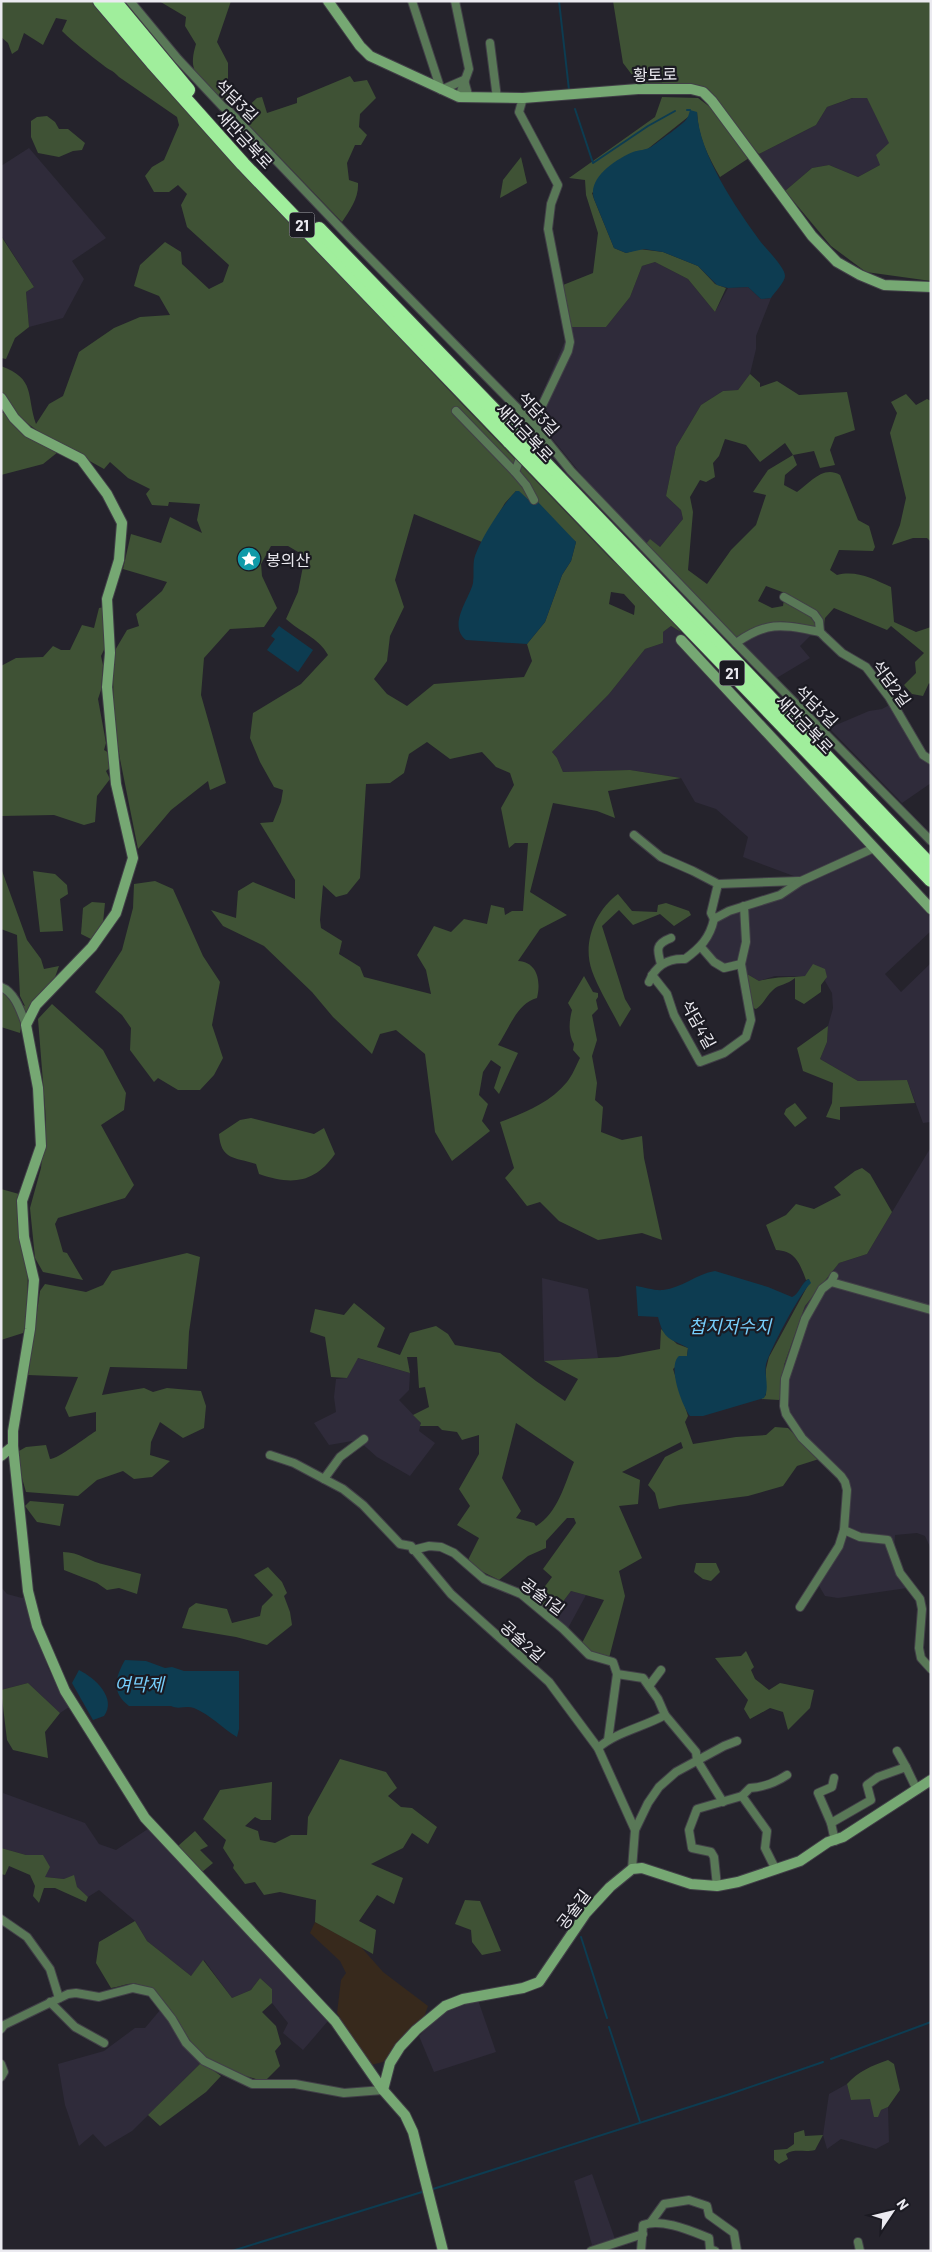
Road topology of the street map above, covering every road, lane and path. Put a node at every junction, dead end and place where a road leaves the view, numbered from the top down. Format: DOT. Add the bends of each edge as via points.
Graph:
graph roads {
  1 [pos="100,1"];
  2 [pos="114,1"];
  3 [pos="130,1"];
  4 [pos="328,1"];
  5 [pos="412,1"];
  6 [pos="454,1"];
  7 [pos="490,43"];
  8 [pos="464,80"];
  9 [pos="441,90"];
  10 [pos="464,98"];
  11 [pos="497,98"];
  12 [pos="523,98"];
  13 [pos="931,287"];
  14 [pos="1,398"];
  15 [pos="456,411"];
  16 [pos="533,424"];
  17 [pos="513,438"];
  18 [pos="537,463"];
  19 [pos="515,472"];
  20 [pos="534,500"];
  21 [pos="784,597"];
  22 [pos="820,632"];
  23 [pos="681,640"];
  24 [pos="736,643"];
  25 [pos="931,760"];
  26 [pos="634,835"];
  27 [pos="931,841"];
  28 [pos="874,848"];
  29 [pos="931,866"];
  30 [pos="931,880"];
  31 [pos="801,881"];
  32 [pos="718,884"];
  33 [pos="744,906"];
  34 [pos="931,909"];
  35 [pos="714,919"];
  36 [pos="671,938"];
  37 [pos="701,947"];
  38 [pos="661,964"];
  39 [pos="742,964"];
  40 [pos="1,987"];
  41 [pos="26,1025"];
  42 [pos="931,1310"];
  43 [pos="364,1439"];
  44 [pos="12,1446"];
  45 [pos="270,1455"];
  46 [pos="1,1456"];
  47 [pos="324,1479"];
  48 [pos="844,1530"];
  49 [pos="414,1550"];
  50 [pos="800,1607"];
  51 [pos="931,1669"];
  52 [pos="661,1670"];
  53 [pos="617,1674"];
  54 [pos="649,1686"];
  55 [pos="665,1715"];
  56 [pos="608,1740"];
  57 [pos="737,1741"];
  58 [pos="598,1748"];
  59 [pos="897,1751"];
  60 [pos="697,1760"];
  61 [pos="906,1767"];
  62 [pos="787,1774"];
  63 [pos="834,1778"];
  64 [pos="931,1780"];
  65 [pos="917,1790"];
  66 [pos="742,1796"];
  67 [pos="723,1802"];
  68 [pos="832,1823"];
  69 [pos="635,1830"];
  70 [pos="834,1841"];
  71 [pos="632,1869"];
  72 [pos="776,1870"];
  73 [pos="717,1886"];
  74 [pos="1,1919"];
  75 [pos="59,1998"];
  76 [pos="50,2002"];
  77 [pos="1,2029"];
  78 [pos="104,2043"];
  79 [pos="1,2064"];
  80 [pos="1,2077"];
  81 [pos="383,2090"];
  82 [pos="647,2223"];
  83 [pos="643,2234"];
  84 [pos="858,2242"];
  85 [pos="443,2251"];
  86 [pos="591,2251"];
  87 [pos="641,2251"];
  88 [pos="715,2251"];
  89 [pos="737,2251"];
  90 [pos="860,2251"];
  1 -- 17 [label="highway, 새만금북로 / 21" via="243,164"];
  2 -- 17 [label="highway, 새만금북로 / 21" via="188,90"];
  3 -- 16 [label="street, 석담3길" via="223,107"];
  4 -- 9 [label="street, 황토로" via="370,56"];
  5 -- 9 [label="street"];
  6 -- 8 [label="street" via="469,69"];
  7 -- 11 [label="street"];
  8 -- 9 [label="street"];
  8 -- 10 [label="street"];
  9 -- 10 [label="street, 황토로"];
  10 -- 11 [label="street, 황토로"];
  11 -- 12 [label="street, 황토로"];
  12 -- 13 [label="street, 황토로" via="638,88 703,92 812,236 837,262 884,285"];
  12 -- 16 [label="street" via="519,112 558,185 551,204 548,229 570,342"];
  14 -- 41 [label="street" via="28,432 82,459 108,494 122,523 119,560 107,599 110,653 107,687 116,784 133,858 116,913 92,947 36,1005"];
  15 -- 19 [label="street"];
  16 -- 19 [label="street"];
  16 -- 24 [label="street, 석담3길" via="571,471"];
  17 -- 18 [label="highway, 새만금북로 / 21, bridge"];
  18 -- 29 [label="highway, 새만금북로 / 21"];
  18 -- 30 [label="highway, 새만금북로 / 21"];
  19 -- 20 [label="street"];
  21 -- 22 [label="street, 석담2길" via="814,614 819,621"];
  22 -- 24 [label="street" via="773,625"];
  22 -- 25 [label="street, 석담2길" via="842,653 866,667 923,755"];
  23 -- 28 [label="street"];
  24 -- 27 [label="street, 석담3길"];
  26 -- 32 [label="street" via="661,857"];
  28 -- 31 [label="street"];
  28 -- 34 [label="street"];
  31 -- 32 [label="street"];
  31 -- 33 [label="street" via="780,895"];
  32 -- 35 [label="street" via="711,913"];
  33 -- 35 [label="street"];
  33 -- 39 [label="street, 석담4길" via="746,942"];
  35 -- 37 [label="street"];
  36 -- 38 [label="street" via="658,945"];
  37 -- 38 [label="street" via="685,959 675,958"];
  37 -- 39 [label="street" via="724,968"];
  38 -- 39 [label="street, 석담4길" via="651,978 667,994 674,1015 700,1062 724,1053 746,1037 751,1020"];
  40 -- 41 [label="street" via="7,988 19,1005"];
  41 -- 44 [label="street" via="38,1088 42,1146 22,1201 24,1237 34,1280"];
  42 -- 48 [label="street" via="833,1279 822,1289 805,1319 785,1379 784,1406 802,1438 845,1482"];
  43 -- 47 [label="street" via="340,1457"];
  44 -- 46 [label="street"];
  44 -- 81 [label="street" via="28,1591 37,1626 65,1691 145,1818 335,2021"];
  45 -- 47 [label="street, 공술2길"];
  47 -- 49 [label="street, 공술2길" via="363,1505 400,1544"];
  48 -- 50 [label="street" via="839,1546"];
  48 -- 51 [label="street" via="860,1537 888,1540 900,1573 920,1599 919,1648 921,1658"];
  49 -- 53 [label="street, 공술1길" via="429,1546 454,1553 484,1579 521,1594 589,1656 613,1662"];
  49 -- 58 [label="street, 공술2길" via="450,1594 549,1682"];
  52 -- 54 [label="street"];
  53 -- 54 [label="street" via="643,1678"];
  53 -- 56 [label="street"];
  54 -- 55 [label="street"];
  55 -- 56 [label="street"];
  55 -- 60 [label="street" via="696,1752"];
  56 -- 58 [label="street"];
  57 -- 60 [label="street"];
  58 -- 69 [label="street, 공술2길"];
  59 -- 61 [label="street"];
  60 -- 67 [label="street"];
  60 -- 69 [label="street" via="685,1765 659,1787"];
  61 -- 65 [label="street"];
  61 -- 68 [label="street" via="878,1777 867,1785 871,1800"];
  62 -- 66 [label="street" via="774,1783 750,1788"];
  63 -- 68 [label="street" via="832,1787 818,1793"];
  64 -- 65 [label="street"];
  65 -- 70 [label="street"];
  66 -- 67 [label="street"];
  66 -- 72 [label="street" via="767,1831 765,1848"];
  67 -- 73 [label="street" via="698,1809 689,1830 692,1848 711,1852 714,1857"];
  68 -- 70 [label="street"];
  69 -- 71 [label="street, 공술2길"];
  70 -- 72 [label="street" via="800,1861"];
  71 -- 73 [label="street" via="642,1868 691,1884"];
  71 -- 81 [label="street, 공술길" via="586,1913 538,1982 445,2006 416,2030 390,2063"];
  72 -- 73 [label="street"];
  74 -- 75 [label="street" via="27,1937 50,1969"];
  75 -- 76 [label="street"];
  75 -- 81 [label="street" via="76,1993 99,1997 133,1988 151,1992 186,2043 204,2061 252,2084 295,2084 344,2094"];
  76 -- 77 [label="street"];
  76 -- 78 [label="street" via="75,2027"];
  79 -- 80 [label="street" via="4,2072"];
  81 -- 85 [label="street" via="405,2115 413,2132"];
  82 -- 83 [label="street"];
  82 -- 88 [label="street" via="687,2230 709,2238 710,2249"];
  82 -- 89 [label="street" via="664,2204 689,2200 707,2206 708,2215 731,2229"];
  83 -- 86 [label="street"];
  83 -- 87 [label="street"];
  84 -- 90 [label="street"];
}
